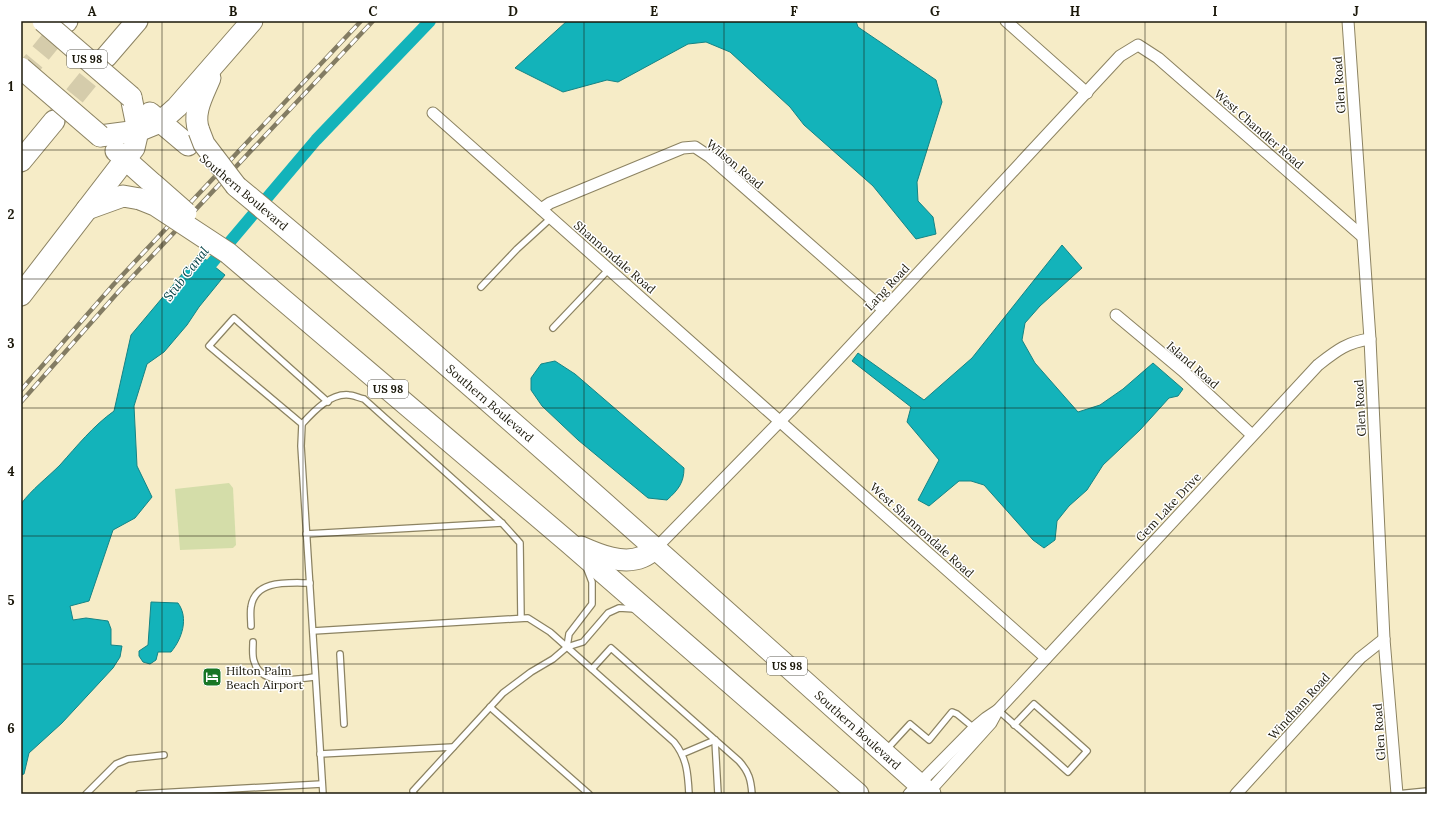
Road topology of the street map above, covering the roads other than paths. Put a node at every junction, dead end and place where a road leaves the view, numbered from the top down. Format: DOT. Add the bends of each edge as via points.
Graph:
graph roads {
  1 [pos="43,21"];
  2 [pos="137,21"];
  3 [pos="252,21"];
  4 [pos="1006,21"];
  5 [pos="1348,21"];
  6 [pos="1138,45"];
  7 [pos="106,57"];
  8 [pos="217,61"];
  9 [pos="21,68"];
  10 [pos="1087,92"];
  11 [pos="131,97"];
  12 [pos="433,113"];
  13 [pos="54,121"];
  14 [pos="160,122"];
  15 [pos="138,131"];
  16 [pos="100,136"];
  17 [pos="194,138"];
  18 [pos="126,160"];
  19 [pos="21,161"];
  20 [pos="147,192"];
  21 [pos="541,209"];
  22 [pos="85,210"];
  23 [pos="551,218"];
  24 [pos="1362,236"];
  25 [pos="609,269"];
  26 [pos="481,287"];
  27 [pos="21,295"];
  28 [pos="884,310"];
  29 [pos="1116,316"];
  30 [pos="553,328"];
  31 [pos="1370,339"];
  32 [pos="328,402"];
  33 [pos="780,420"];
  34 [pos="302,424"];
  35 [pos="1252,435"];
  36 [pos="502,523"];
  37 [pos="306,534"];
  38 [pos="574,548"];
  39 [pos="656,548"];
  40 [pos="310,583"];
  41 [pos="645,609"];
  42 [pos="521,618"];
  43 [pos="251,626"];
  44 [pos="312,631"];
  45 [pos="1384,639"];
  46 [pos="252,642"];
  47 [pos="567,647"];
  48 [pos="340,654"];
  49 [pos="1046,658"];
  50 [pos="592,670"];
  51 [pos="315,677"];
  52 [pos="490,707"];
  53 [pos="998,710"];
  54 [pos="344,724"];
  55 [pos="1014,725"];
  56 [pos="974,728"];
  57 [pos="715,740"];
  58 [pos="453,747"];
  59 [pos="884,752"];
  60 [pos="320,754"];
  61 [pos="682,754"];
  62 [pos="164,755"];
  63 [pos="322,784"];
  64 [pos="922,792"];
  65 [pos="1427,792"];
  66 [pos="86,794"];
  67 [pos="139,794"];
  68 [pos="323,794"];
  69 [pos="414,794"];
  70 [pos="589,794"];
  71 [pos="689,794"];
  72 [pos="718,794"];
  73 [pos="752,794"];
  74 [pos="858,794"];
  75 [pos="1236,794"];
  76 [pos="1397,794"];
  1 -- 11 [label="highway, Southern Boulevard / US 98, bridge"];
  2 -- 7 [label="highway"];
  3 -- 8 [label="highway"];
  4 -- 10 [label="street"];
  5 -- 24 [label="street, Glen Road"];
  6 -- 10 [label="street, Lang Road" via="1120,56"];
  6 -- 24 [label="street, West Chandler Road" via="1158,58"];
  8 -- 14 [label="highway" via="178,107"];
  8 -- 17 [label="highway" via="199,105"];
  9 -- 16 [label="highway, US 98, bridge"];
  10 -- 28 [label="street, Lang Road"];
  11 -- 14 [label="highway, Southern Boulevard / US 98"];
  11 -- 15 [label="highway"];
  12 -- 21 [label="street, Shannondale Road"];
  13 -- 19 [label="highway"];
  14 -- 15 [label="highway"];
  14 -- 17 [label="highway, Southern Boulevard / US 98"];
  15 -- 16 [label="highway"];
  15 -- 18 [label="highway" via="134,148"];
  16 -- 18 [label="highway, US 98"];
  17 -- 39 [label="highway, Southern Boulevard / US 98, bridge" via="204,144 236,186"];
  18 -- 20 [label="highway, US 98"];
  18 -- 22 [label="highway"];
  20 -- 22 [label="highway" via="123,196"];
  20 -- 38 [label="highway, US 98, bridge" via="228,253"];
  21 -- 23 [label="street, Shannondale Road"];
  21 -- 28 [label="street, Wilson Road" via="684,148 695,147 710,157"];
  22 -- 27 [label="highway"];
  23 -- 25 [label="street, Shannondale Road"];
  23 -- 26 [label="lane"];
  24 -- 31 [label="street, Glen Road"];
  25 -- 30 [label="lane"];
  25 -- 33 [label="street, Shannondale Road"];
  28 -- 33 [label="street, Lang Road"];
  29 -- 35 [label="street, Island Road"];
  31 -- 35 [label="street, Gem Lake Drive" via="1354,341 1331,354"];
  31 -- 45 [label="street, Glen Road"];
  32 -- 34 [label="lane" via="316,409"];
  32 -- 34 [label="lane" via="234,318 209,346"];
  32 -- 36 [label="lane" via="334,397 348,395 364,399"];
  33 -- 39 [label="street, Lang Road"];
  33 -- 49 [label="street, West Shannondale Road"];
  34 -- 37 [label="lane"];
  35 -- 49 [label="street, Gem Lake Drive"];
  36 -- 37 [label="lane"];
  36 -- 42 [label="lane" via="520,543"];
  37 -- 40 [label="lane"];
  38 -- 39 [label="highway" via="626,560 642,557"];
  38 -- 41 [label="highway, US 98"];
  38 -- 47 [label="lane" via="592,582 593,599 588,612 569,634"];
  39 -- 59 [label="highway, Southern Boulevard / US 98"];
  40 -- 43 [label="lane" via="275,584 258,592 251,607"];
  40 -- 44 [label="lane"];
  41 -- 47 [label="lane" via="613,610 583,642"];
  41 -- 74 [label="highway, US 98"];
  42 -- 44 [label="lane"];
  42 -- 47 [label="lane" via="536,622"];
  44 -- 51 [label="lane"];
  45 -- 75 [label="street, Windham Road" via="1360,658"];
  45 -- 76 [label="street, Glen Road"];
  46 -- 51 [label="lane" via="254,662 266,677 278,680"];
  47 -- 50 [label="lane"];
  47 -- 52 [label="lane" via="503,693"];
  48 -- 54 [label="lane"];
  49 -- 53 [label="street, Gem Lake Drive"];
  50 -- 57 [label="lane" via="611,648"];
  50 -- 61 [label="lane" via="674,742"];
  51 -- 60 [label="lane"];
  52 -- 58 [label="lane"];
  52 -- 70 [label="lane"];
  53 -- 55 [label="lane"];
  53 -- 56 [label="street, Gem Lake Drive"];
  53 -- 64 [label="street, Gem Lake Drive" via="992,723"];
  55 -- 55 [label="lane" via="1068,772 1087,751 1034,704"];
  56 -- 59 [label="lane" via="952,712 929,740 910,724"];
  56 -- 64 [label="street, Gem Lake Drive"];
  57 -- 61 [label="lane"];
  57 -- 72 [label="lane"];
  57 -- 73 [label="lane" via="747,770 751,779"];
  58 -- 60 [label="lane"];
  58 -- 69 [label="lane" via="414,790"];
  59 -- 64 [label="highway, Southern Boulevard / US 98"];
  60 -- 63 [label="lane"];
  61 -- 71 [label="lane" via="687,766"];
  62 -- 66 [label="lane" via="128,759 116,764"];
  63 -- 67 [label="lane"];
  63 -- 68 [label="lane"];
  65 -- 76 [label="lane"];
}
